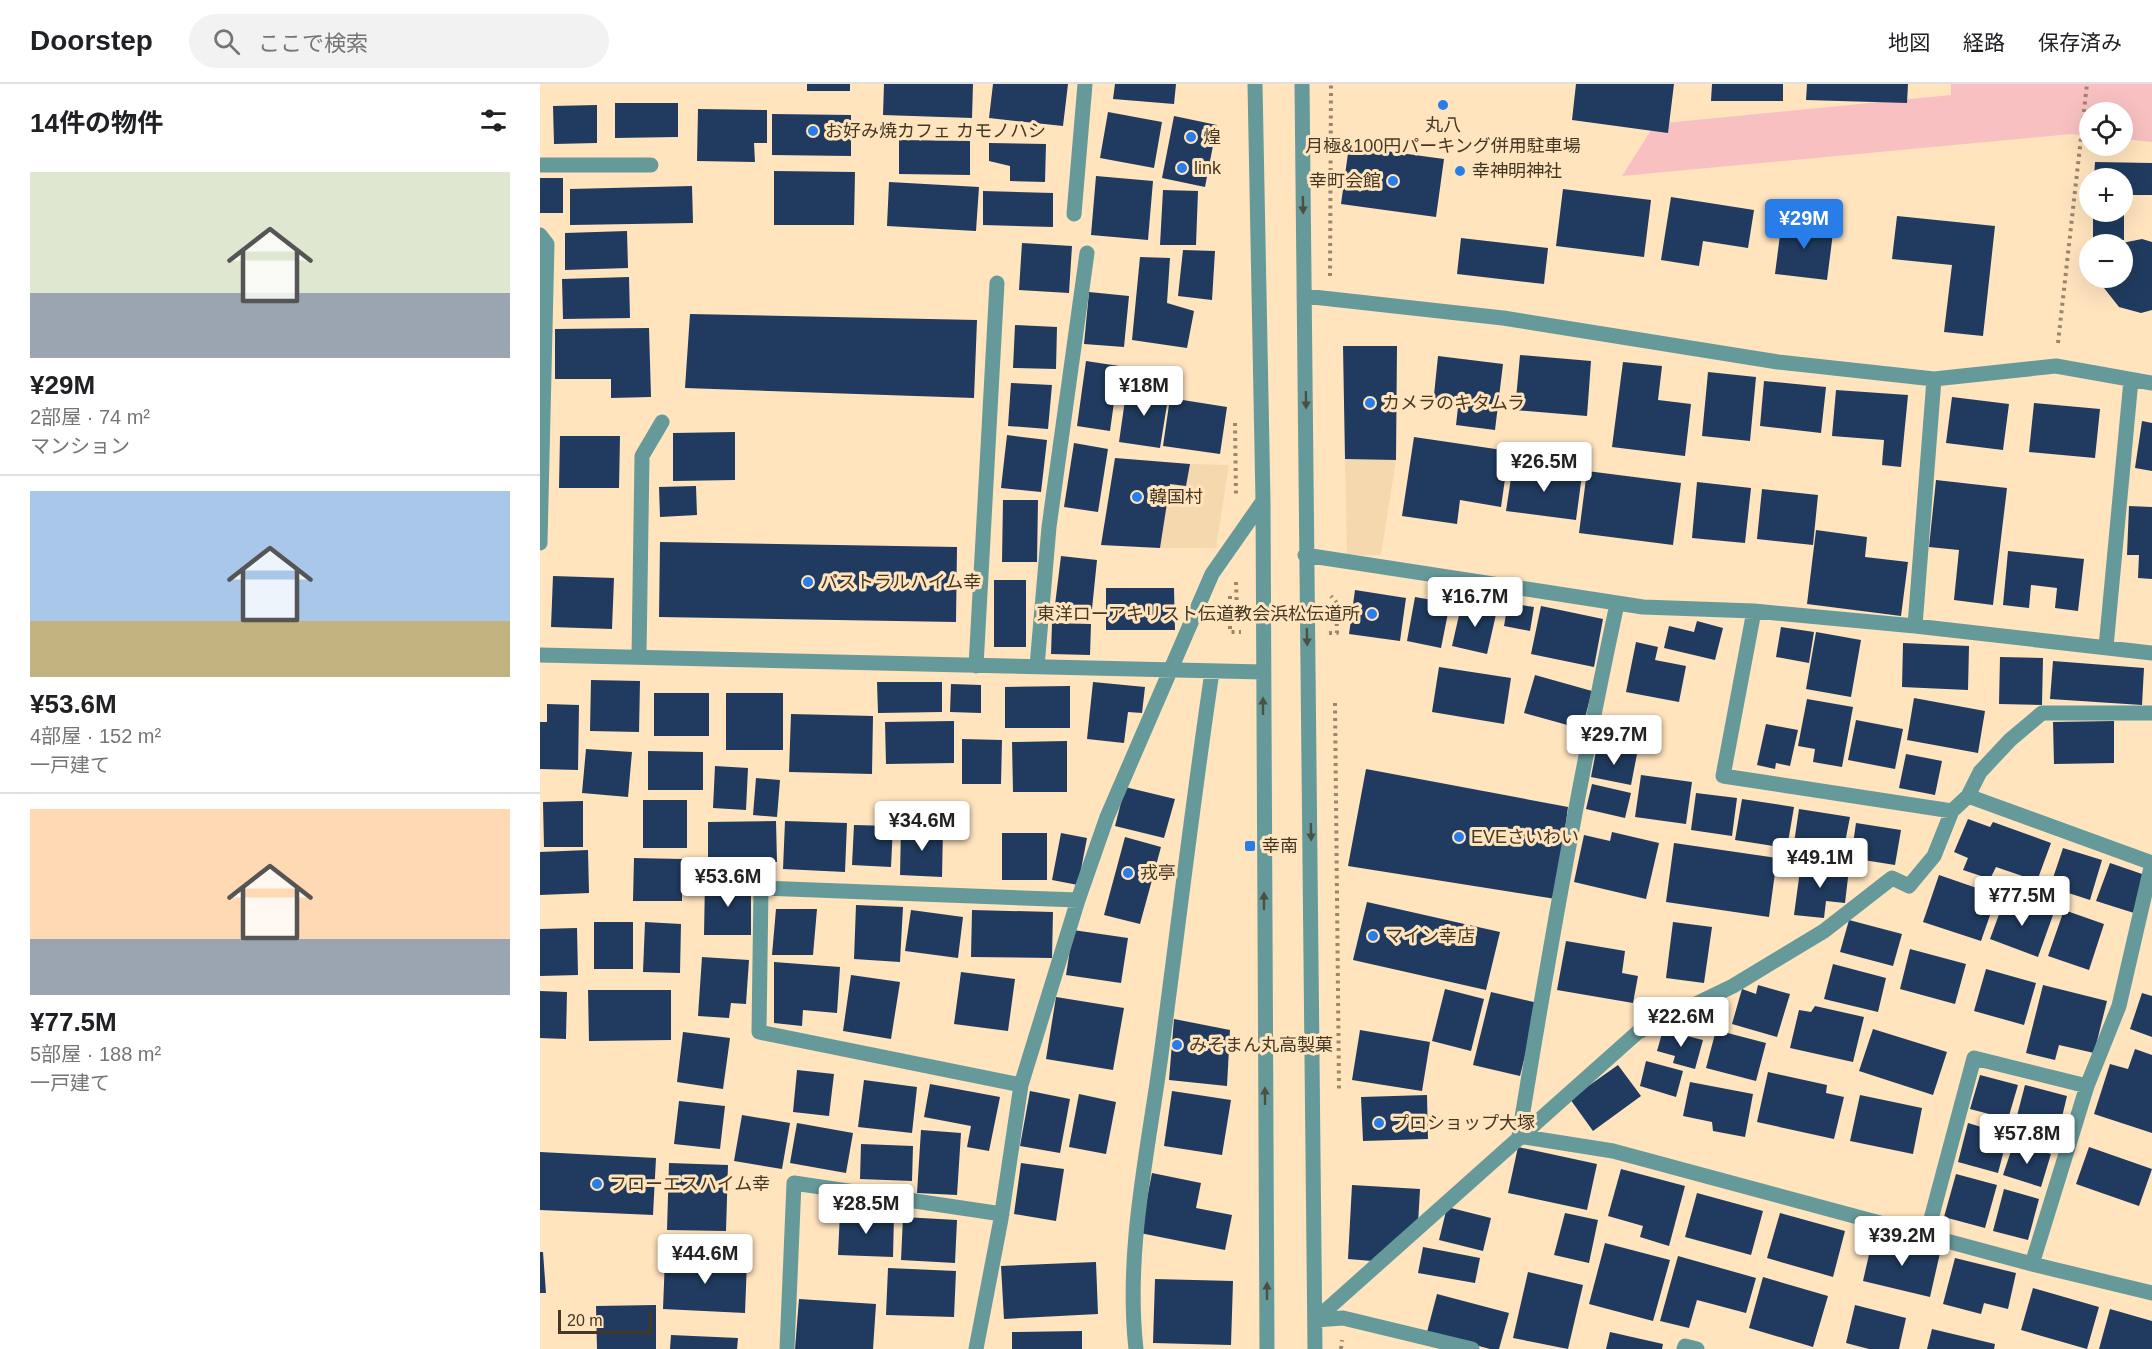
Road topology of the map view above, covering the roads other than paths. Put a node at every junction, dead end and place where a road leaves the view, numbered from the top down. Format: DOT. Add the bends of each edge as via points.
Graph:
graph roads {
  1 [pos="1085,84"];
  2 [pos="1255,84"];
  3 [pos="1302,84"];
  4 [pos="540,165"];
  5 [pos="651,165"];
  6 [pos="1074,214"];
  7 [pos="540,235"];
  8 [pos="1087,254"];
  9 [pos="997,283"];
  10 [pos="1304,296"];
  11 [pos="1934,379"];
  12 [pos="2131,380"];
  13 [pos="2152,382"];
  14 [pos="662,422"];
  15 [pos="1263,501"];
  16 [pos="540,543"];
  17 [pos="1305,555"];
  18 [pos="1617,604"];
  19 [pos="1754,611"];
  20 [pos="1915,626"];
  21 [pos="2106,647"];
  22 [pos="2152,653"];
  23 [pos="540,656"];
  24 [pos="639,656"];
  25 [pos="975,666"];
  26 [pos="1037,666"];
  27 [pos="1171,671"];
  28 [pos="1212,672"];
  29 [pos="1263,672"];
  30 [pos="2152,712"];
  31 [pos="1968,796"];
  32 [pos="1952,812"];
  33 [pos="2152,863"];
  34 [pos="1078,900"];
  35 [pos="1021,1086"];
  36 [pos="2087,1086"];
  37 [pos="1519,1136"];
  38 [pos="1002,1214"];
  39 [pos="1927,1234"];
  40 [pos="2032,1264"];
  41 [pos="2152,1293"];
  42 [pos="1315,1320"];
  43 [pos="787,1349"];
  44 [pos="976,1349"];
  45 [pos="1136,1349"];
  46 [pos="1267,1349"];
  47 [pos="1315,1349"];
  48 [pos="1472,1349"];
  49 [pos="1684,1349"];
  50 [pos="1697,1349"];
  1 -- 6 [label="street"];
  2 -- 15 [label="street"];
  3 -- 10 [label="street, one-way"];
  4 -- 5 [label="street"];
  7 -- 16 [label="street" via="547,244"];
  8 -- 26 [label="street" via="1049,527"];
  9 -- 25 [label="street"];
  10 -- 11 [label="street" via="1503,318 1778,362"];
  10 -- 17 [label="street, one-way"];
  11 -- 12 [label="street" via="2056,366"];
  11 -- 20 [label="street"];
  12 -- 13 [label="street"];
  12 -- 21 [label="street"];
  14 -- 24 [label="street" via="642,456"];
  15 -- 27 [label="street" via="1212,574"];
  15 -- 29 [label="street"];
  17 -- 18 [label="street"];
  17 -- 42 [label="street, one-way"];
  18 -- 19 [label="street"];
  18 -- 37 [label="street" via="1560,889"];
  19 -- 20 [label="street"];
  19 -- 32 [label="street" via="1723,776"];
  20 -- 21 [label="street"];
  21 -- 22 [label="street"];
  23 -- 24 [label="street"];
  24 -- 25 [label="street"];
  25 -- 26 [label="street"];
  26 -- 27 [label="street"];
  27 -- 28 [label="street"];
  27 -- 34 [label="street" via="1107,817"];
  28 -- 29 [label="street"];
  28 -- 45 [label="street" via="1140,1183 1133,1317"];
  46 -- 29 [label="street, one-way"];
  30 -- 31 [label="street" via="2042,713 1980,772"];
  31 -- 32 [label="street"];
  31 -- 33 [label="street"];
  32 -- 37 [label="street" via="1934,856 1909,886 1892,878 1814,938 1733,986 1638,1032"];
  33 -- 36 [label="street" via="2119,1006"];
  34 -- 35 [label="street"];
  34 -- 35 [label="street" via="761,888 759,1032"];
  35 -- 38 [label="street"];
  36 -- 39 [label="street" via="1974,1058"];
  36 -- 40 [label="street"];
  37 -- 39 [label="street" via="1613,1152"];
  37 -- 42 [label="street"];
  38 -- 43 [label="street" via="794,1183"];
  38 -- 44 [label="street"];
  39 -- 40 [label="street"];
  40 -- 41 [label="street"];
  42 -- 47 [label="street"];
  42 -- 48 [label="street" via="1343,1318"];
  49 -- 50 [label="street"];
}
